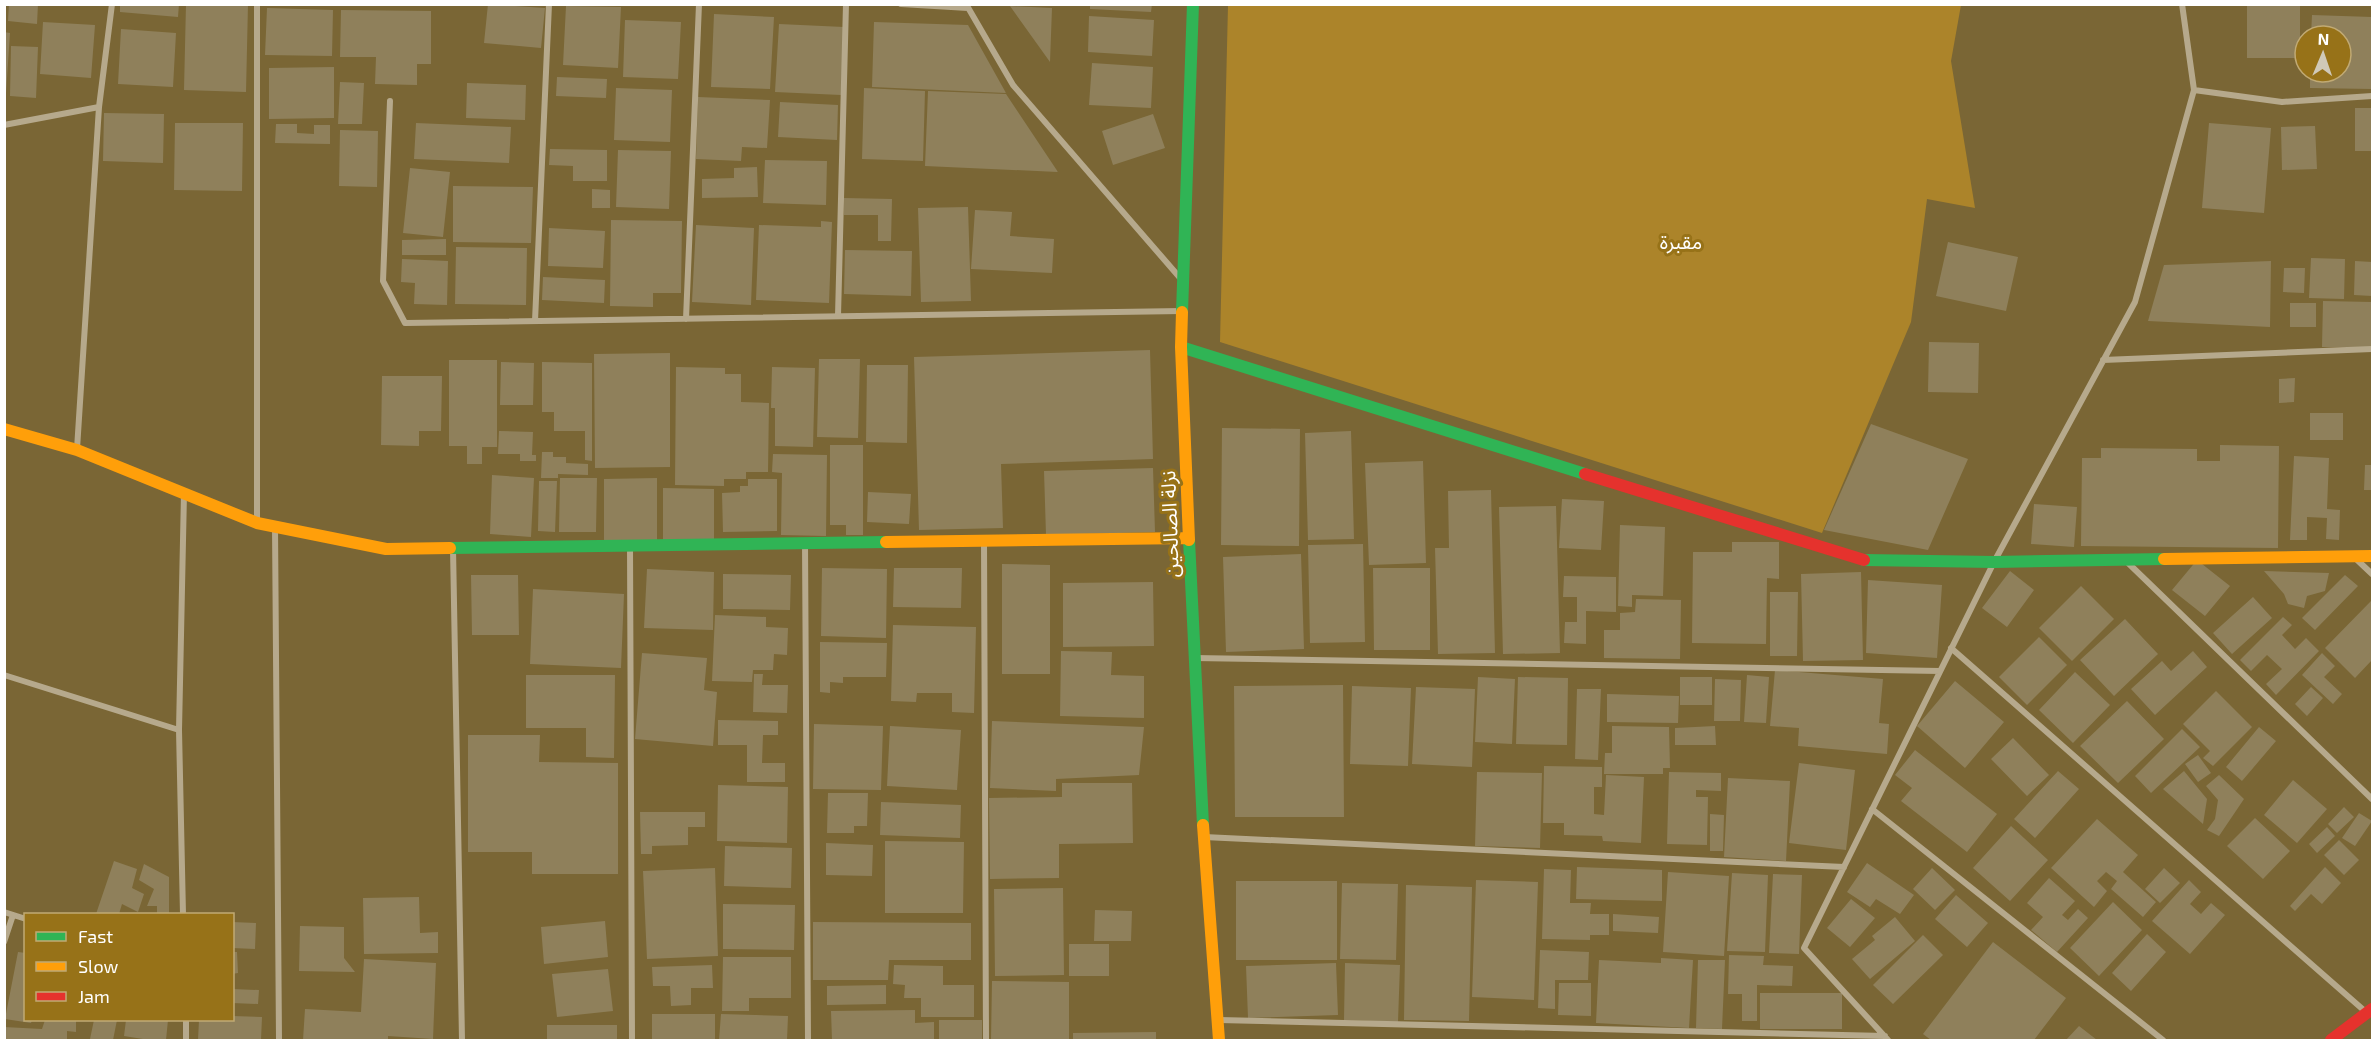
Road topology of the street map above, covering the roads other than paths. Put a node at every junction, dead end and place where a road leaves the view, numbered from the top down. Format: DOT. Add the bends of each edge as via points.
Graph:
graph roads {
  1 [pos="112,4"];
  2 [pos="257,4"];
  3 [pos="549,4"];
  4 [pos="699,4"];
  5 [pos="846,4"];
  6 [pos="901,4"];
  7 [pos="1193,4"];
  8 [pos="2182,4"];
  9 [pos="967,6"];
  10 [pos="2194,90"];
  11 [pos="2373,96"];
  12 [pos="390,101"];
  13 [pos="99,108"];
  14 [pos="4,125"];
  15 [pos="1183,282"];
  16 [pos="1182,312"];
  17 [pos="838,316"];
  18 [pos="686,319"];
  19 [pos="535,321"];
  20 [pos="1181,347"];
  21 [pos="2373,350"];
  22 [pos="2103,360"];
  23 [pos="4,429"];
  24 [pos="76,450"];
  25 [pos="184,494"];
  26 [pos="257,523"];
  27 [pos="275,526"];
  28 [pos="1189,538"];
  29 [pos="984,541"];
  30 [pos="805,543"];
  31 [pos="630,546"];
  32 [pos="453,548"];
  33 [pos="2354,556"];
  34 [pos="2373,556"];
  35 [pos="2124,560"];
  36 [pos="1994,562"];
  37 [pos="2373,574"];
  38 [pos="1951,648"];
  39 [pos="1194,658"];
  40 [pos="1940,671"];
  41 [pos="4,675"];
  42 [pos="179,730"];
  43 [pos="2373,799"];
  44 [pos="1872,809"];
  45 [pos="1204,837"];
  46 [pos="1844,867"];
  47 [pos="4,912"];
  48 [pos="183,913"];
  49 [pos="13,915"];
  50 [pos="24,918"];
  51 [pos="4,942"];
  52 [pos="2370,1011"];
  53 [pos="1218,1020"];
  54 [pos="186,1021"];
  55 [pos="1886,1039"];
  56 [pos="186,1041"];
  57 [pos="279,1041"];
  58 [pos="462,1041"];
  59 [pos="632,1041"];
  60 [pos="808,1041"];
  61 [pos="986,1041"];
  62 [pos="1219,1041"];
  63 [pos="2163,1041"];
  64 [pos="2331,1041"];
  1 -- 13 [label="street"];
  2 -- 26 [label="street"];
  3 -- 19 [label="street"];
  4 -- 18 [label="street"];
  5 -- 17 [label="street"];
  6 -- 9 [label="street"];
  7 -- 15 [label="street, نزلة الصالحين"];
  8 -- 10 [label="street"];
  9 -- 15 [label="street" via="1013,85"];
  10 -- 11 [label="street" via="2282,102"];
  10 -- 22 [label="street" via="2135,302"];
  12 -- 19 [label="street" via="383,281 405,323"];
  13 -- 14 [label="street"];
  13 -- 24 [label="street"];
  15 -- 16 [label="street, نزلة الصالحين"];
  16 -- 17 [label="street"];
  16 -- 20 [label="street, نزلة الصالحين"];
  17 -- 18 [label="street"];
  18 -- 19 [label="street"];
  20 -- 28 [label="street, نزلة الصالحين"];
  20 -- 36 [label="street" via="1861,560"];
  21 -- 22 [label="street"];
  22 -- 36 [label="street"];
  23 -- 24 [label="street"];
  24 -- 25 [label="street"];
  25 -- 26 [label="street"];
  25 -- 42 [label="street"];
  26 -- 27 [label="street"];
  27 -- 32 [label="street" via="386,549"];
  27 -- 57 [label="street"];
  28 -- 29 [label="street"];
  28 -- 39 [label="street, نزلة الصالحين"];
  29 -- 30 [label="street"];
  29 -- 61 [label="street"];
  30 -- 31 [label="street"];
  30 -- 60 [label="street"];
  31 -- 32 [label="street"];
  31 -- 59 [label="street"];
  32 -- 58 [label="street"];
  33 -- 34 [label="street"];
  33 -- 35 [label="street"];
  33 -- 37 [label="street"];
  35 -- 36 [label="street"];
  35 -- 43 [label="street"];
  36 -- 38 [label="street"];
  38 -- 40 [label="street"];
  38 -- 52 [label="street"];
  39 -- 40 [label="street"];
  39 -- 45 [label="street, نزلة الصالحين"];
  40 -- 44 [label="street"];
  41 -- 42 [label="street"];
  42 -- 48 [label="street"];
  44 -- 46 [label="street"];
  44 -- 63 [label="street"];
  45 -- 46 [label="street"];
  45 -- 53 [label="street, نزلة الصالحين"];
  46 -- 55 [label="street" via="1804,948"];
  47 -- 49 [label="street"];
  49 -- 50 [label="street"];
  49 -- 51 [label="street"];
  52 -- 64 [label="street"];
  53 -- 55 [label="street"];
  53 -- 62 [label="street, نزلة الصالحين"];
  54 -- 56 [label="street"];
}
